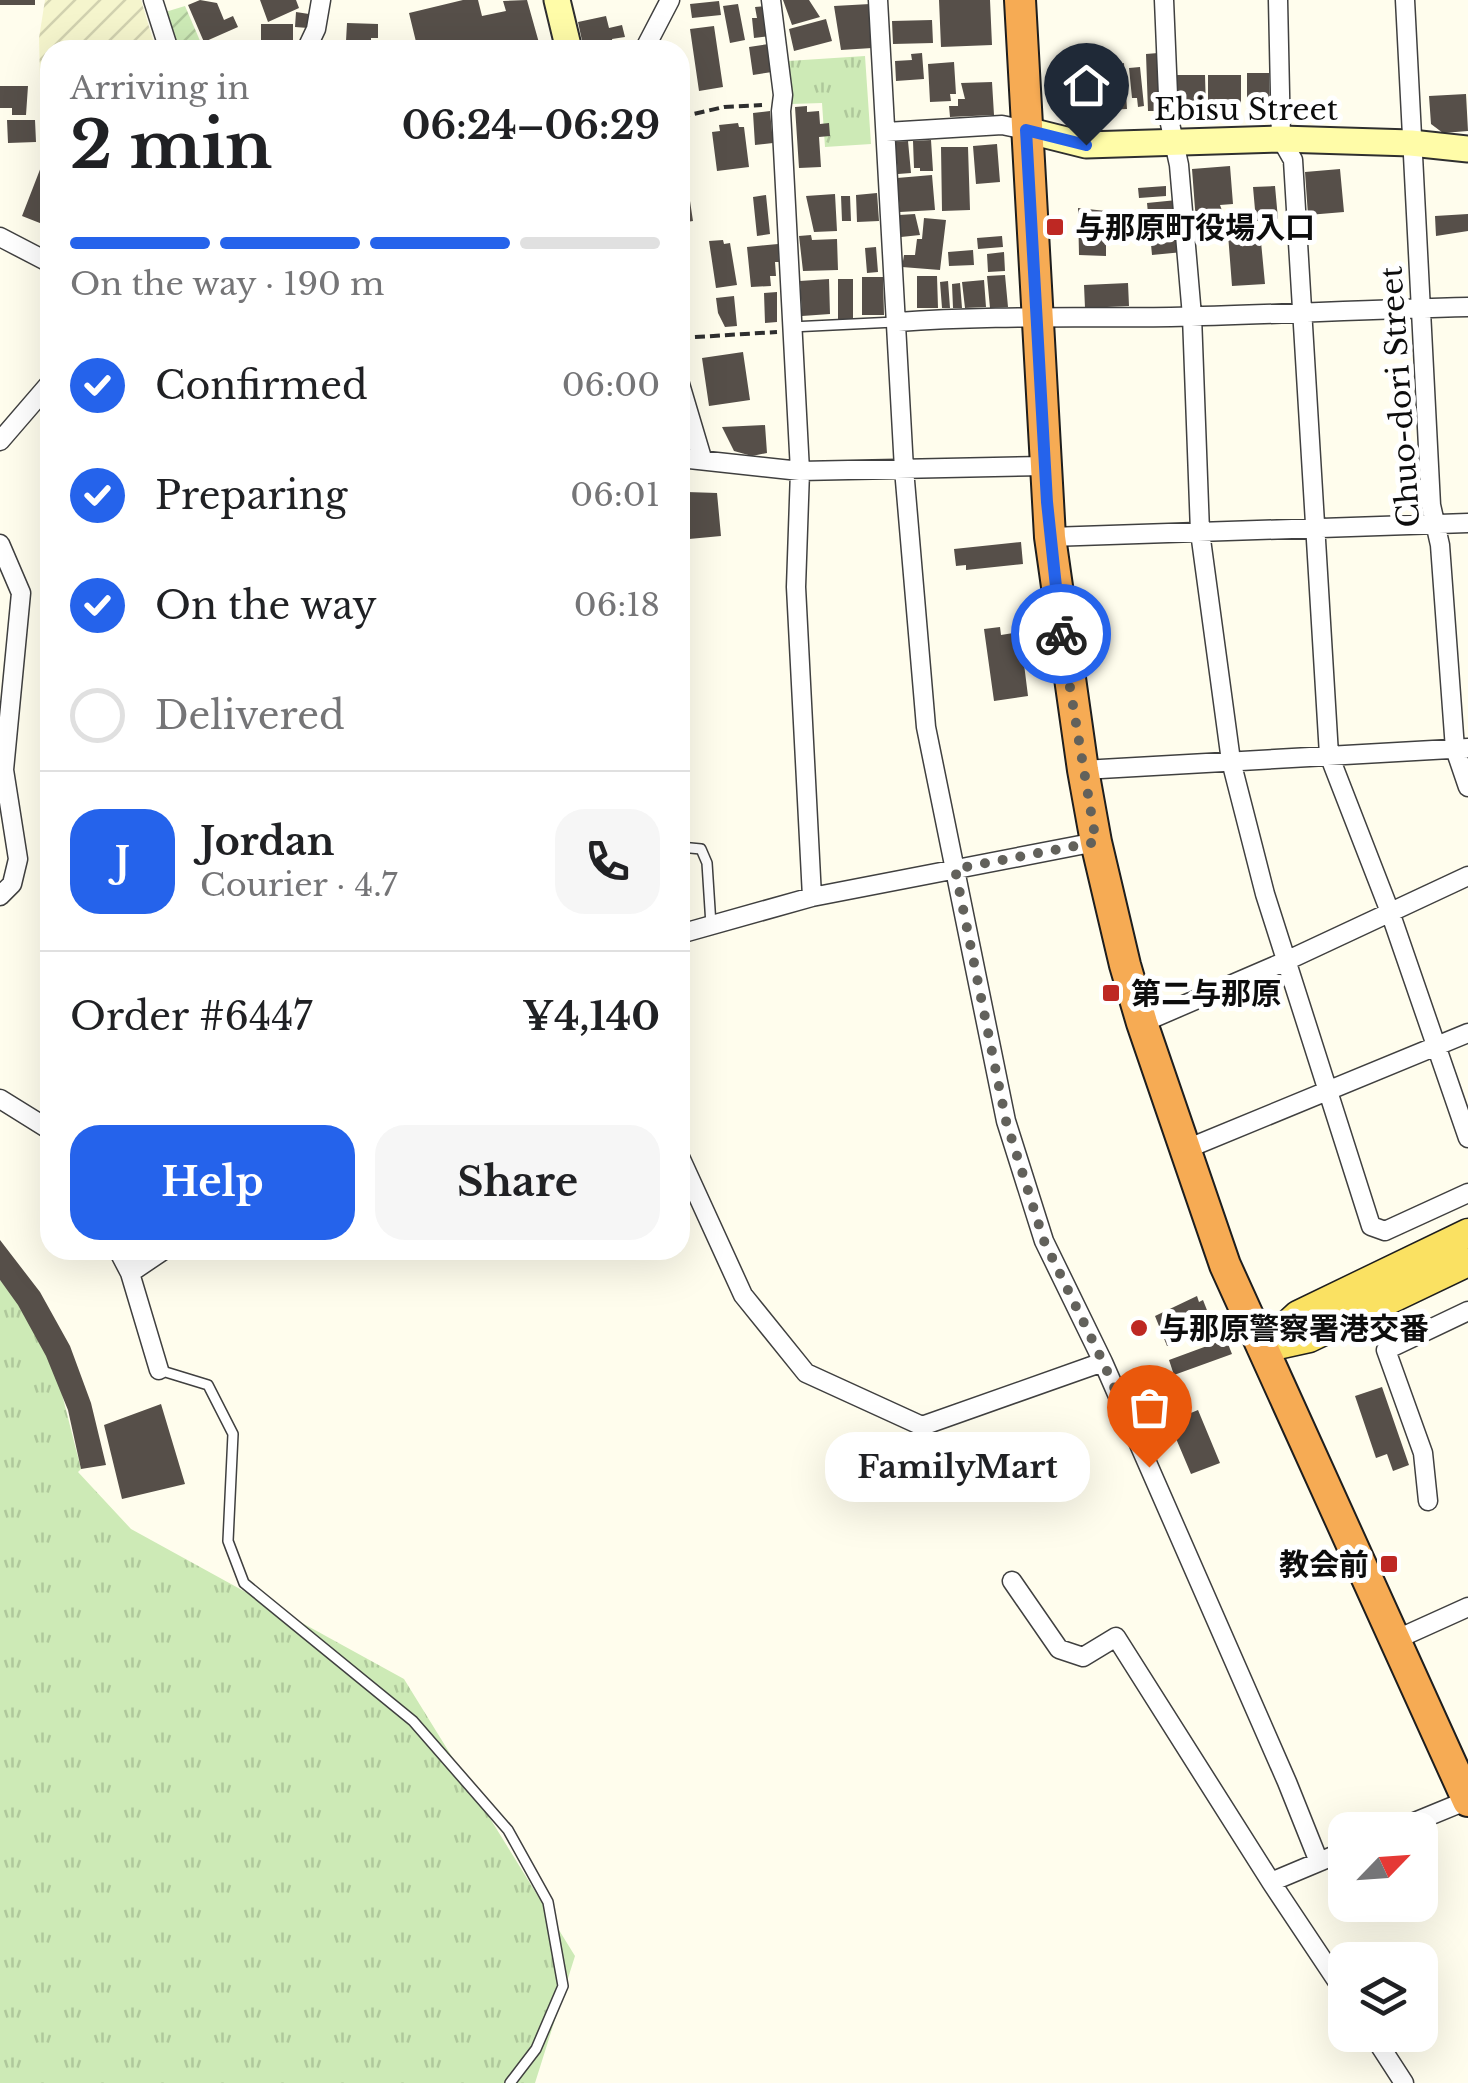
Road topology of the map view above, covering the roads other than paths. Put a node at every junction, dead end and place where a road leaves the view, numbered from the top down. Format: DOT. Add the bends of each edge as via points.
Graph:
graph roads {
  1 [pos="175,0"];
  2 [pos="321,0"];
  3 [pos="557,0"];
  4 [pos="670,0"];
  5 [pos="772,0"];
  6 [pos="878,0"];
  7 [pos="1020,0"];
  8 [pos="1164,0"];
  9 [pos="1278,0"];
  10 [pos="1405,0"];
  11 [pos="154,2"];
  12 [pos="166,40"];
  13 [pos="311,40"];
  14 [pos="567,40"];
  15 [pos="649,40"];
  16 [pos="1026,130"];
  17 [pos="886,132"];
  18 [pos="1281,139"];
  19 [pos="1172,141"];
  20 [pos="1411,142"];
  21 [pos="1468,148"];
  22 [pos="0,237"];
  23 [pos="40,257"];
  24 [pos="1468,307"];
  25 [pos="1421,308"];
  26 [pos="1300,313"];
  27 [pos="1192,316"];
  28 [pos="1036,318"];
  29 [pos="898,322"];
  30 [pos="791,329"];
  31 [pos="40,395"];
  32 [pos="690,418"];
  33 [pos="0,441"];
  34 [pos="690,458"];
  35 [pos="702,458"];
  36 [pos="1045,466"];
  37 [pos="904,470"];
  38 [pos="800,471"];
  39 [pos="1468,523"];
  40 [pos="1434,525"];
  41 [pos="1316,528"];
  42 [pos="1200,532"];
  43 [pos="1050,537"];
  44 [pos="0,544"];
  45 [pos="1462,749"];
  46 [pos="1329,756"];
  47 [pos="1231,761"];
  48 [pos="1083,770"];
  49 [pos="1468,786"];
  50 [pos="1096,842"];
  51 [pos="690,848"];
  52 [pos="955,869"];
  53 [pos="1468,876"];
  54 [pos="0,896"];
  55 [pos="812,896"];
  56 [pos="1390,912"];
  57 [pos="711,925"];
  58 [pos="690,931"];
  59 [pos="1286,961"];
  60 [pos="1142,1023"];
  61 [pos="1468,1033"];
  62 [pos="1436,1046"];
  63 [pos="1328,1090"];
  64 [pos="0,1099"];
  65 [pos="40,1124"];
  66 [pos="1468,1138"];
  67 [pos="1184,1150"];
  68 [pos="690,1180"];
  69 [pos="1468,1193"];
  70 [pos="1468,1233"];
  71 [pos="123,1260"];
  72 [pos="149,1260"];
  73 [pos="1468,1262"];
  74 [pos="130,1273"];
  75 [pos="1468,1311"];
  76 [pos="1262,1348"];
  77 [pos="1103,1362"];
  78 [pos="159,1370"];
  79 [pos="1428,1501"];
  80 [pos="1012,1581"];
  81 [pos="1468,1607"];
  82 [pos="1395,1640"];
  83 [pos="1468,1800"];
  84 [pos="1438,1812"];
  85 [pos="1328,1858"];
  86 [pos="1319,1862"];
  87 [pos="1272,1882"];
  88 [pos="1328,1967"];
  89 [pos="1384,2052"];
  90 [pos="510,2083"];
  91 [pos="1404,2083"];
  1 -- 11 [label="street"];
  2 -- 13 [label="street"];
  3 -- 14 [label="street"];
  4 -- 15 [label="street"];
  5 -- 30 [label="street"];
  6 -- 17 [label="street"];
  7 -- 16 [label="highway"];
  8 -- 19 [label="street"];
  9 -- 18 [label="street"];
  10 -- 20 [label="street, Chuo-dori Street"];
  11 -- 12 [label="street"];
  16 -- 17 [label="street"];
  16 -- 19 [label="street, Ebisu Street" via="1086,145"];
  16 -- 28 [label="highway"];
  17 -- 29 [label="street"];
  18 -- 19 [label="street, Ebisu Street"];
  18 -- 20 [label="street, Ebisu Street"];
  18 -- 26 [label="street" via="1293,160"];
  19 -- 27 [label="street"];
  20 -- 21 [label="street, Ebisu Street"];
  20 -- 25 [label="street, Chuo-dori Street"];
  22 -- 23 [label="street"];
  24 -- 25 [label="street"];
  25 -- 26 [label="street"];
  25 -- 40 [label="street, Chuo-dori Street"];
  26 -- 27 [label="street"];
  26 -- 41 [label="street"];
  27 -- 28 [label="street"];
  27 -- 42 [label="street"];
  28 -- 29 [label="street"];
  28 -- 36 [label="highway"];
  29 -- 30 [label="lane"];
  29 -- 37 [label="street"];
  30 -- 38 [label="street"];
  31 -- 33 [label="street"];
  32 -- 35 [label="street"];
  34 -- 35 [label="street"];
  35 -- 38 [label="street"];
  36 -- 37 [label="street"];
  36 -- 43 [label="highway"];
  37 -- 38 [label="street"];
  37 -- 52 [label="street" via="926,727"];
  38 -- 55 [label="street" via="796,587"];
  39 -- 40 [label="street"];
  40 -- 41 [label="street"];
  40 -- 45 [label="street, Chuo-dori Street"];
  41 -- 42 [label="street"];
  41 -- 46 [label="street"];
  42 -- 43 [label="street"];
  42 -- 47 [label="street"];
  43 -- 48 [label="highway"];
  44 -- 54 [label="street" via="21,593 4,770 18,860 12,884"];
  45 -- 46 [label="street"];
  45 -- 49 [label="street, Chuo-dori Street"];
  46 -- 47 [label="street"];
  46 -- 56 [label="street"];
  47 -- 48 [label="street"];
  47 -- 59 [label="street"];
  48 -- 50 [label="highway"];
  50 -- 52 [label="street"];
  50 -- 60 [label="highway"];
  51 -- 57 [label="lane" via="700,849 707,863"];
  52 -- 55 [label="street"];
  52 -- 77 [label="street" via="1006,1121 1044,1241"];
  53 -- 56 [label="street"];
  55 -- 57 [label="street"];
  56 -- 59 [label="street"];
  56 -- 62 [label="street"];
  57 -- 58 [label="street"];
  59 -- 60 [label="street"];
  59 -- 63 [label="street"];
  60 -- 67 [label="highway"];
  61 -- 62 [label="street"];
  62 -- 63 [label="street"];
  62 -- 66 [label="street"];
  63 -- 67 [label="street"];
  63 -- 69 [label="street" via="1371,1226 1385,1231"];
  64 -- 65 [label="street"];
  67 -- 76 [label="highway"];
  68 -- 77 [label="street" via="743,1296 806,1374 922,1426"];
  70 -- 76 [label="main road" via="1298,1315"];
  71 -- 74 [label="street"];
  72 -- 74 [label="street"];
  73 -- 76 [label="main road" via="1309,1338"];
  74 -- 78 [label="street"];
  75 -- 79 [label="street" via="1386,1350 1423,1453"];
  76 -- 82 [label="highway"];
  77 -- 86 [label="street"];
  78 -- 90 [label="lane" via="208,1385 232,1434 228,1541 244,1583 414,1721 508,1830 548,1902 563,1986 536,2049"];
  80 -- 87 [label="street" via="1058,1649 1082,1657 1116,1637"];
  81 -- 82 [label="street"];
  82 -- 83 [label="highway"];
  83 -- 84 [label="street"];
  85 -- 86 [label="street"];
  86 -- 87 [label="street"];
  87 -- 88 [label="street"];
  89 -- 91 [label="street"];
}
